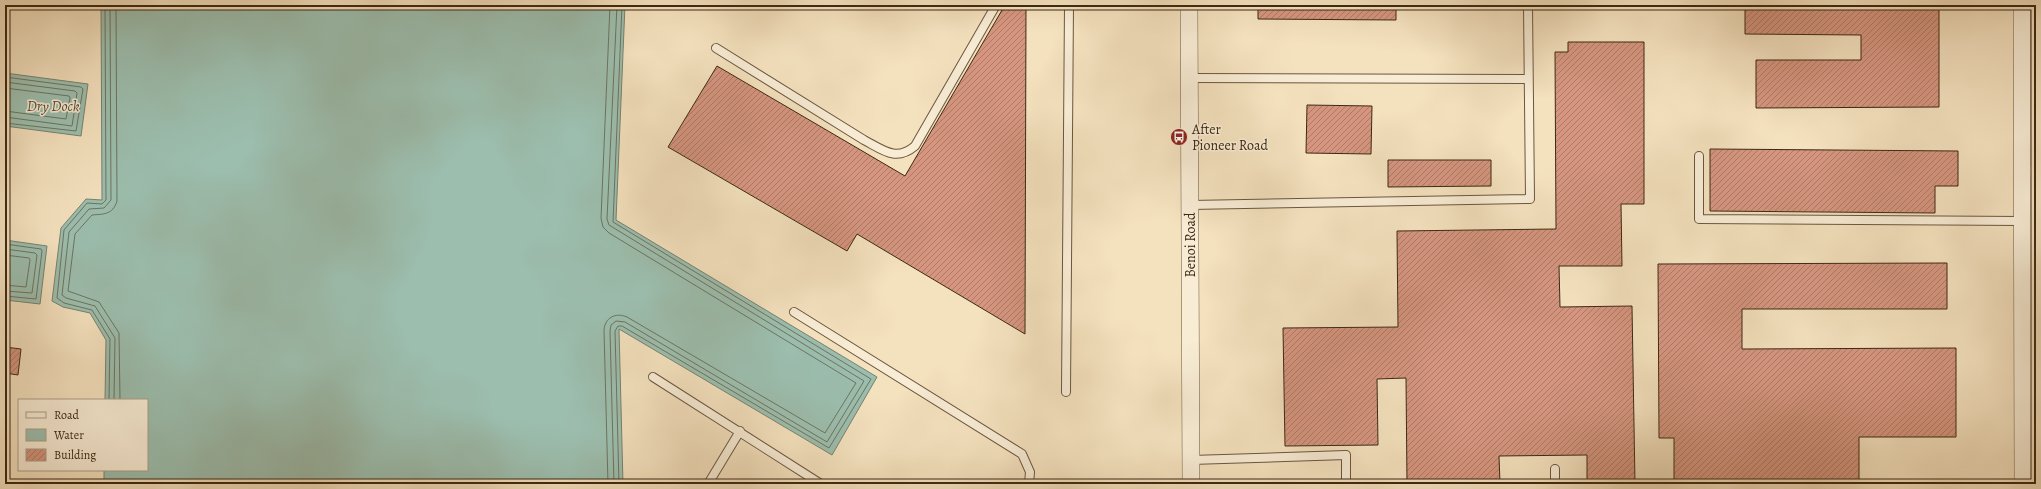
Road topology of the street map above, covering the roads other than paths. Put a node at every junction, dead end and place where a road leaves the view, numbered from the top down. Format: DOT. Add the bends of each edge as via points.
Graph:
graph roads {
  1 [pos="996,5"];
  2 [pos="1069,5"];
  3 [pos="1189,5"];
  4 [pos="1528,5"];
  5 [pos="2022,5"];
  6 [pos="716,48"];
  7 [pos="1189,78"];
  8 [pos="1528,79"];
  9 [pos="1699,156"];
  10 [pos="2029,171"];
  11 [pos="1190,205"];
  12 [pos="2023,221"];
  13 [pos="794,312"];
  14 [pos="653,377"];
  15 [pos="1066,392"];
  16 [pos="2030,425"];
  17 [pos="740,431"];
  18 [pos="1191,460"];
  19 [pos="1554,469"];
  20 [pos="708,484"];
  21 [pos="821,484"];
  22 [pos="1029,484"];
  23 [pos="1191,484"];
  24 [pos="1346,484"];
  25 [pos="1555,484"];
  26 [pos="2023,484"];
  1 -- 6 [label="lane" via="915,146 907,153 888,152 864,140"];
  2 -- 15 [label="lane"];
  3 -- 7 [label="street, Benoi Road"];
  4 -- 8 [label="lane"];
  5 -- 10 [label="street"];
  7 -- 8 [label="lane"];
  7 -- 11 [label="street, Benoi Road"];
  8 -- 11 [label="lane" via="1530,199"];
  9 -- 12 [label="lane" via="1699,219"];
  10 -- 12 [label="street"];
  11 -- 18 [label="street, Benoi Road"];
  12 -- 16 [label="street"];
  13 -- 22 [label="lane" via="1022,454 1030,472"];
  14 -- 17 [label="lane"];
  16 -- 26 [label="street"];
  17 -- 20 [label="lane"];
  17 -- 21 [label="lane"];
  18 -- 23 [label="street, Benoi Road"];
  18 -- 24 [label="lane" via="1346,455"];
  19 -- 25 [label="lane"];
}
